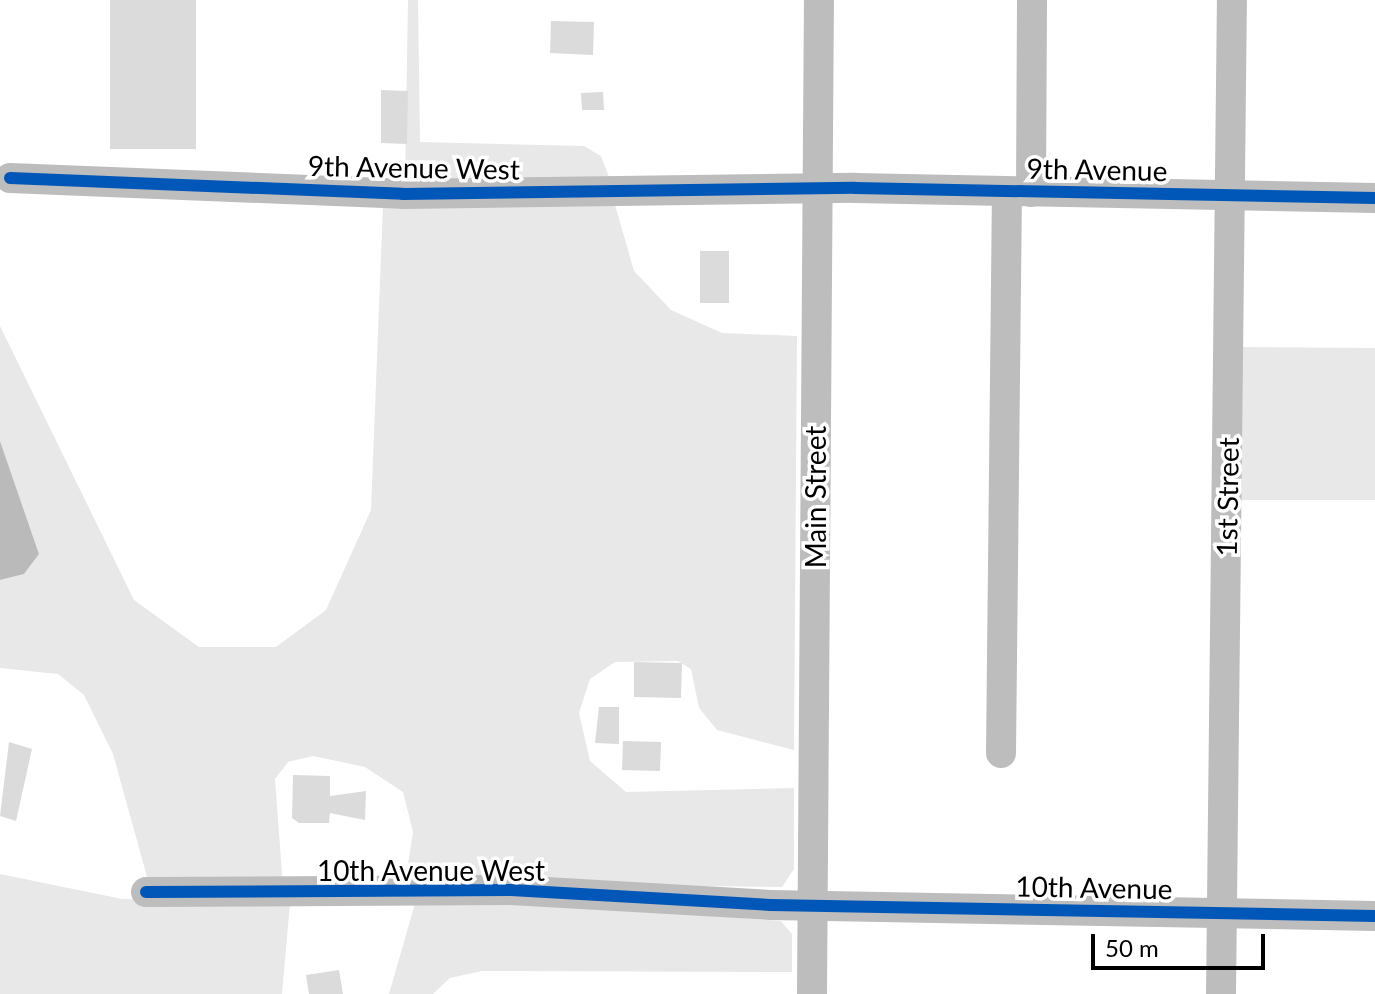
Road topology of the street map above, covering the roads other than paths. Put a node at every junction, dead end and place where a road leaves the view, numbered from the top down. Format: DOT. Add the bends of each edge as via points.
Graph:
graph roads {
  1 [pos="819,0"];
  2 [pos="1032,0"];
  3 [pos="1232,0"];
  4 [pos="10,178"];
  5 [pos="817,190"];
  6 [pos="1019,192"];
  7 [pos="1230,196"];
  8 [pos="1375,198"];
  9 [pos="1001,753"];
  10 [pos="146,892"];
  11 [pos="812,906"];
  12 [pos="1222,914"];
  13 [pos="1375,916"];
  14 [pos="812,994"];
  15 [pos="1221,994"];
  1 -- 5 [label="street, Main Street"];
  2 -- 6 [label="street"];
  3 -- 7 [label="street, 1st Street"];
  4 -- 5 [label="street, 9th Avenue West" via="403,194"];
  5 -- 6 [label="street, 9th Avenue"];
  5 -- 11 [label="street, Main Street"];
  6 -- 7 [label="street, 9th Avenue"];
  6 -- 9 [label="street"];
  7 -- 8 [label="street, 9th Avenue"];
  7 -- 12 [label="street, 1st Street"];
  10 -- 11 [label="street, 10th Avenue West" via="511,890"];
  11 -- 12 [label="street, 10th Avenue"];
  11 -- 14 [label="street, Main Street"];
  12 -- 13 [label="street, 10th Avenue"];
  12 -- 15 [label="street, 1st Street"];
}
